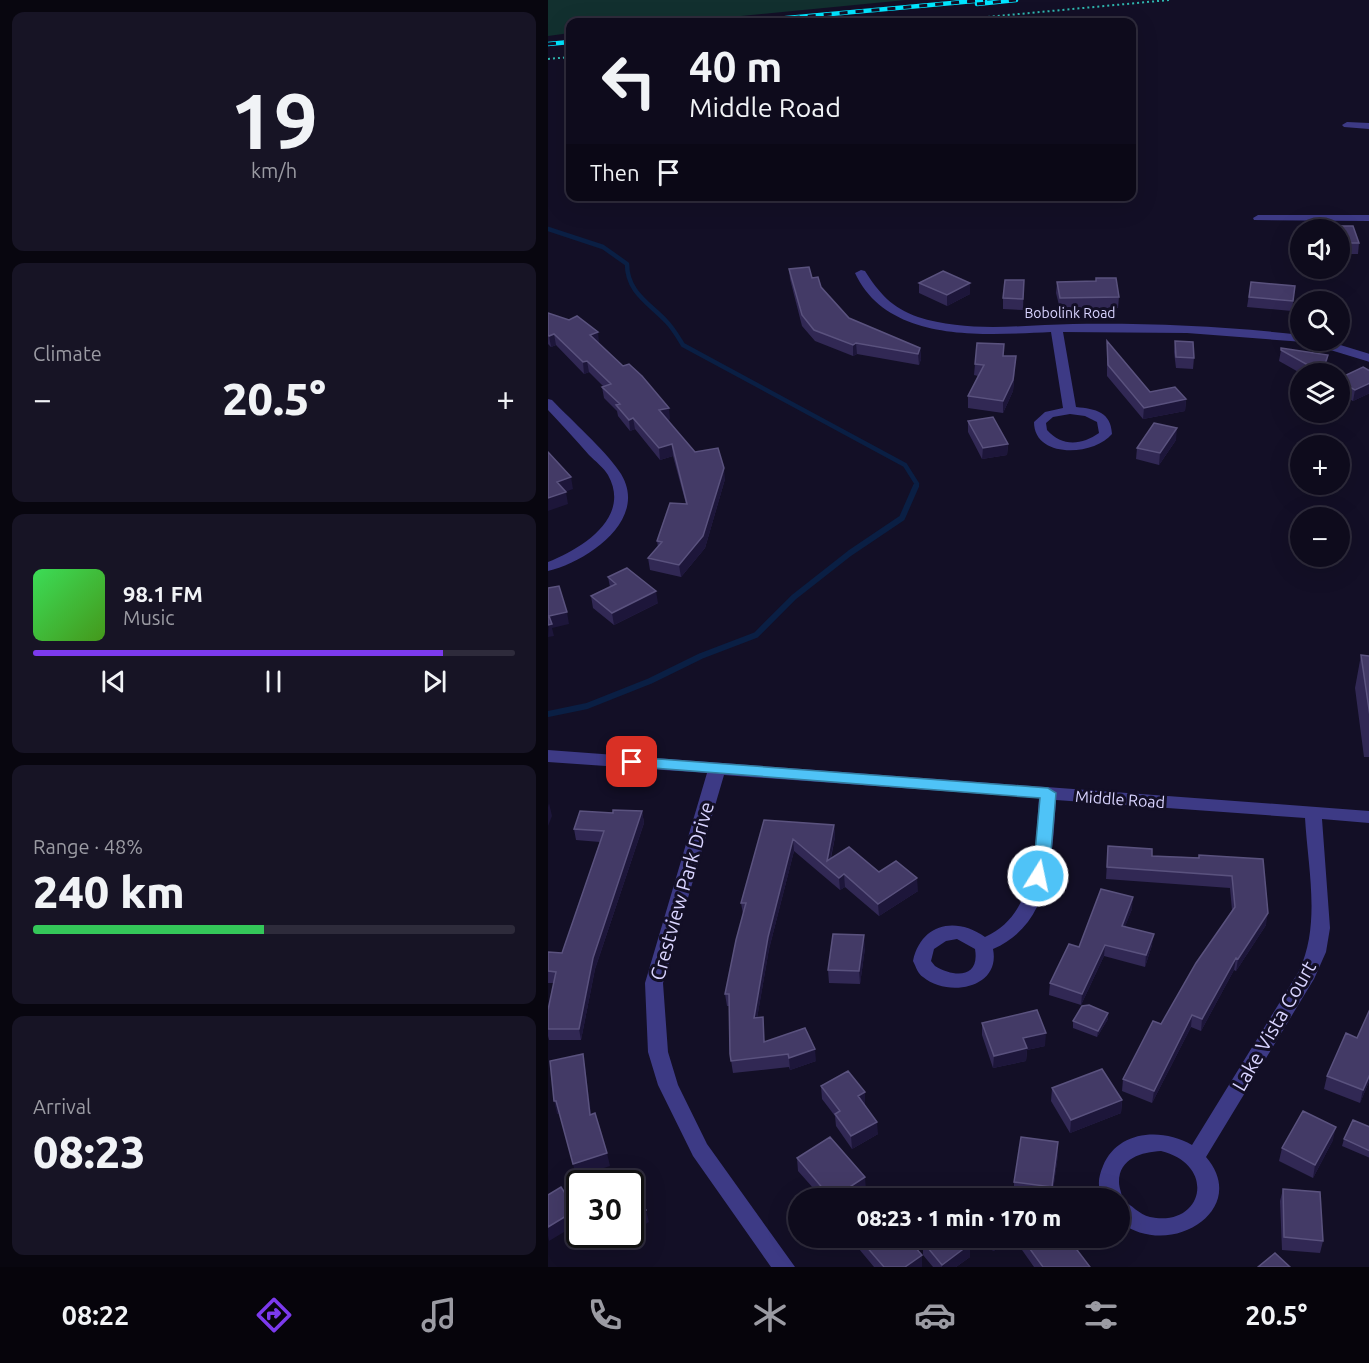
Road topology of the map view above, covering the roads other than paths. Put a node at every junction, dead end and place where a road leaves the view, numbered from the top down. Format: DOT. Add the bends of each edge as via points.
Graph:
graph roads {
  1 [pos="1347,125"];
  2 [pos="1370,126"];
  3 [pos="1258,218"];
  4 [pos="1370,218"];
  5 [pos="861,273"];
  6 [pos="1056,328"];
  7 [pos="1290,338"];
  8 [pos="1346,351"];
  9 [pos="1370,358"];
  10 [pos="548,403"];
  11 [pos="1070,410"];
  12 [pos="548,567"];
  13 [pos="548,756"];
  14 [pos="717,769"];
  15 [pos="1048,793"];
  16 [pos="1313,813"];
  17 [pos="1370,818"];
  18 [pos="983,945"];
  19 [pos="1195,1158"];
  20 [pos="1110,1188"];
  21 [pos="1130,1218"];
  22 [pos="784,1267"];
  1 -- 2 [label="street"];
  3 -- 4 [label="street"];
  5 -- 6 [label="street, Bobolink Road" via="875,298 915,320 954,328"];
  6 -- 7 [label="street, Bobolink Road" via="1178,330"];
  6 -- 11 [label="street"];
  8 -- 9 [label="street"];
  10 -- 12 [label="street" via="614,473 622,497 615,520 603,535 571,558"];
  11 -- 11 [label="street" via="1042,418 1038,431 1050,442 1072,447 1093,444 1106,434 1107,428 1099,417"];
  13 -- 14 [label="street, Middle Road"];
  14 -- 15 [label="street, Middle Road"];
  14 -- 22 [label="street, Crestview Park Drive" via="654,983 658,1052 668,1085 700,1150"];
  15 -- 16 [label="street, Middle Road"];
  15 -- 18 [label="street" via="1042,863 1034,890 1013,929"];
  16 -- 17 [label="street, Middle Road"];
  16 -- 19 [label="street, Lake Vista Court" via="1321,928 1317,952"];
  19 -- 20 [label="street" via="1183,1149 1162,1143 1140,1143 1117,1158 1111,1169"];
  19 -- 21 [label="street" via="1208,1184 1207,1198 1191,1220 1177,1227 1160,1228"];
}
